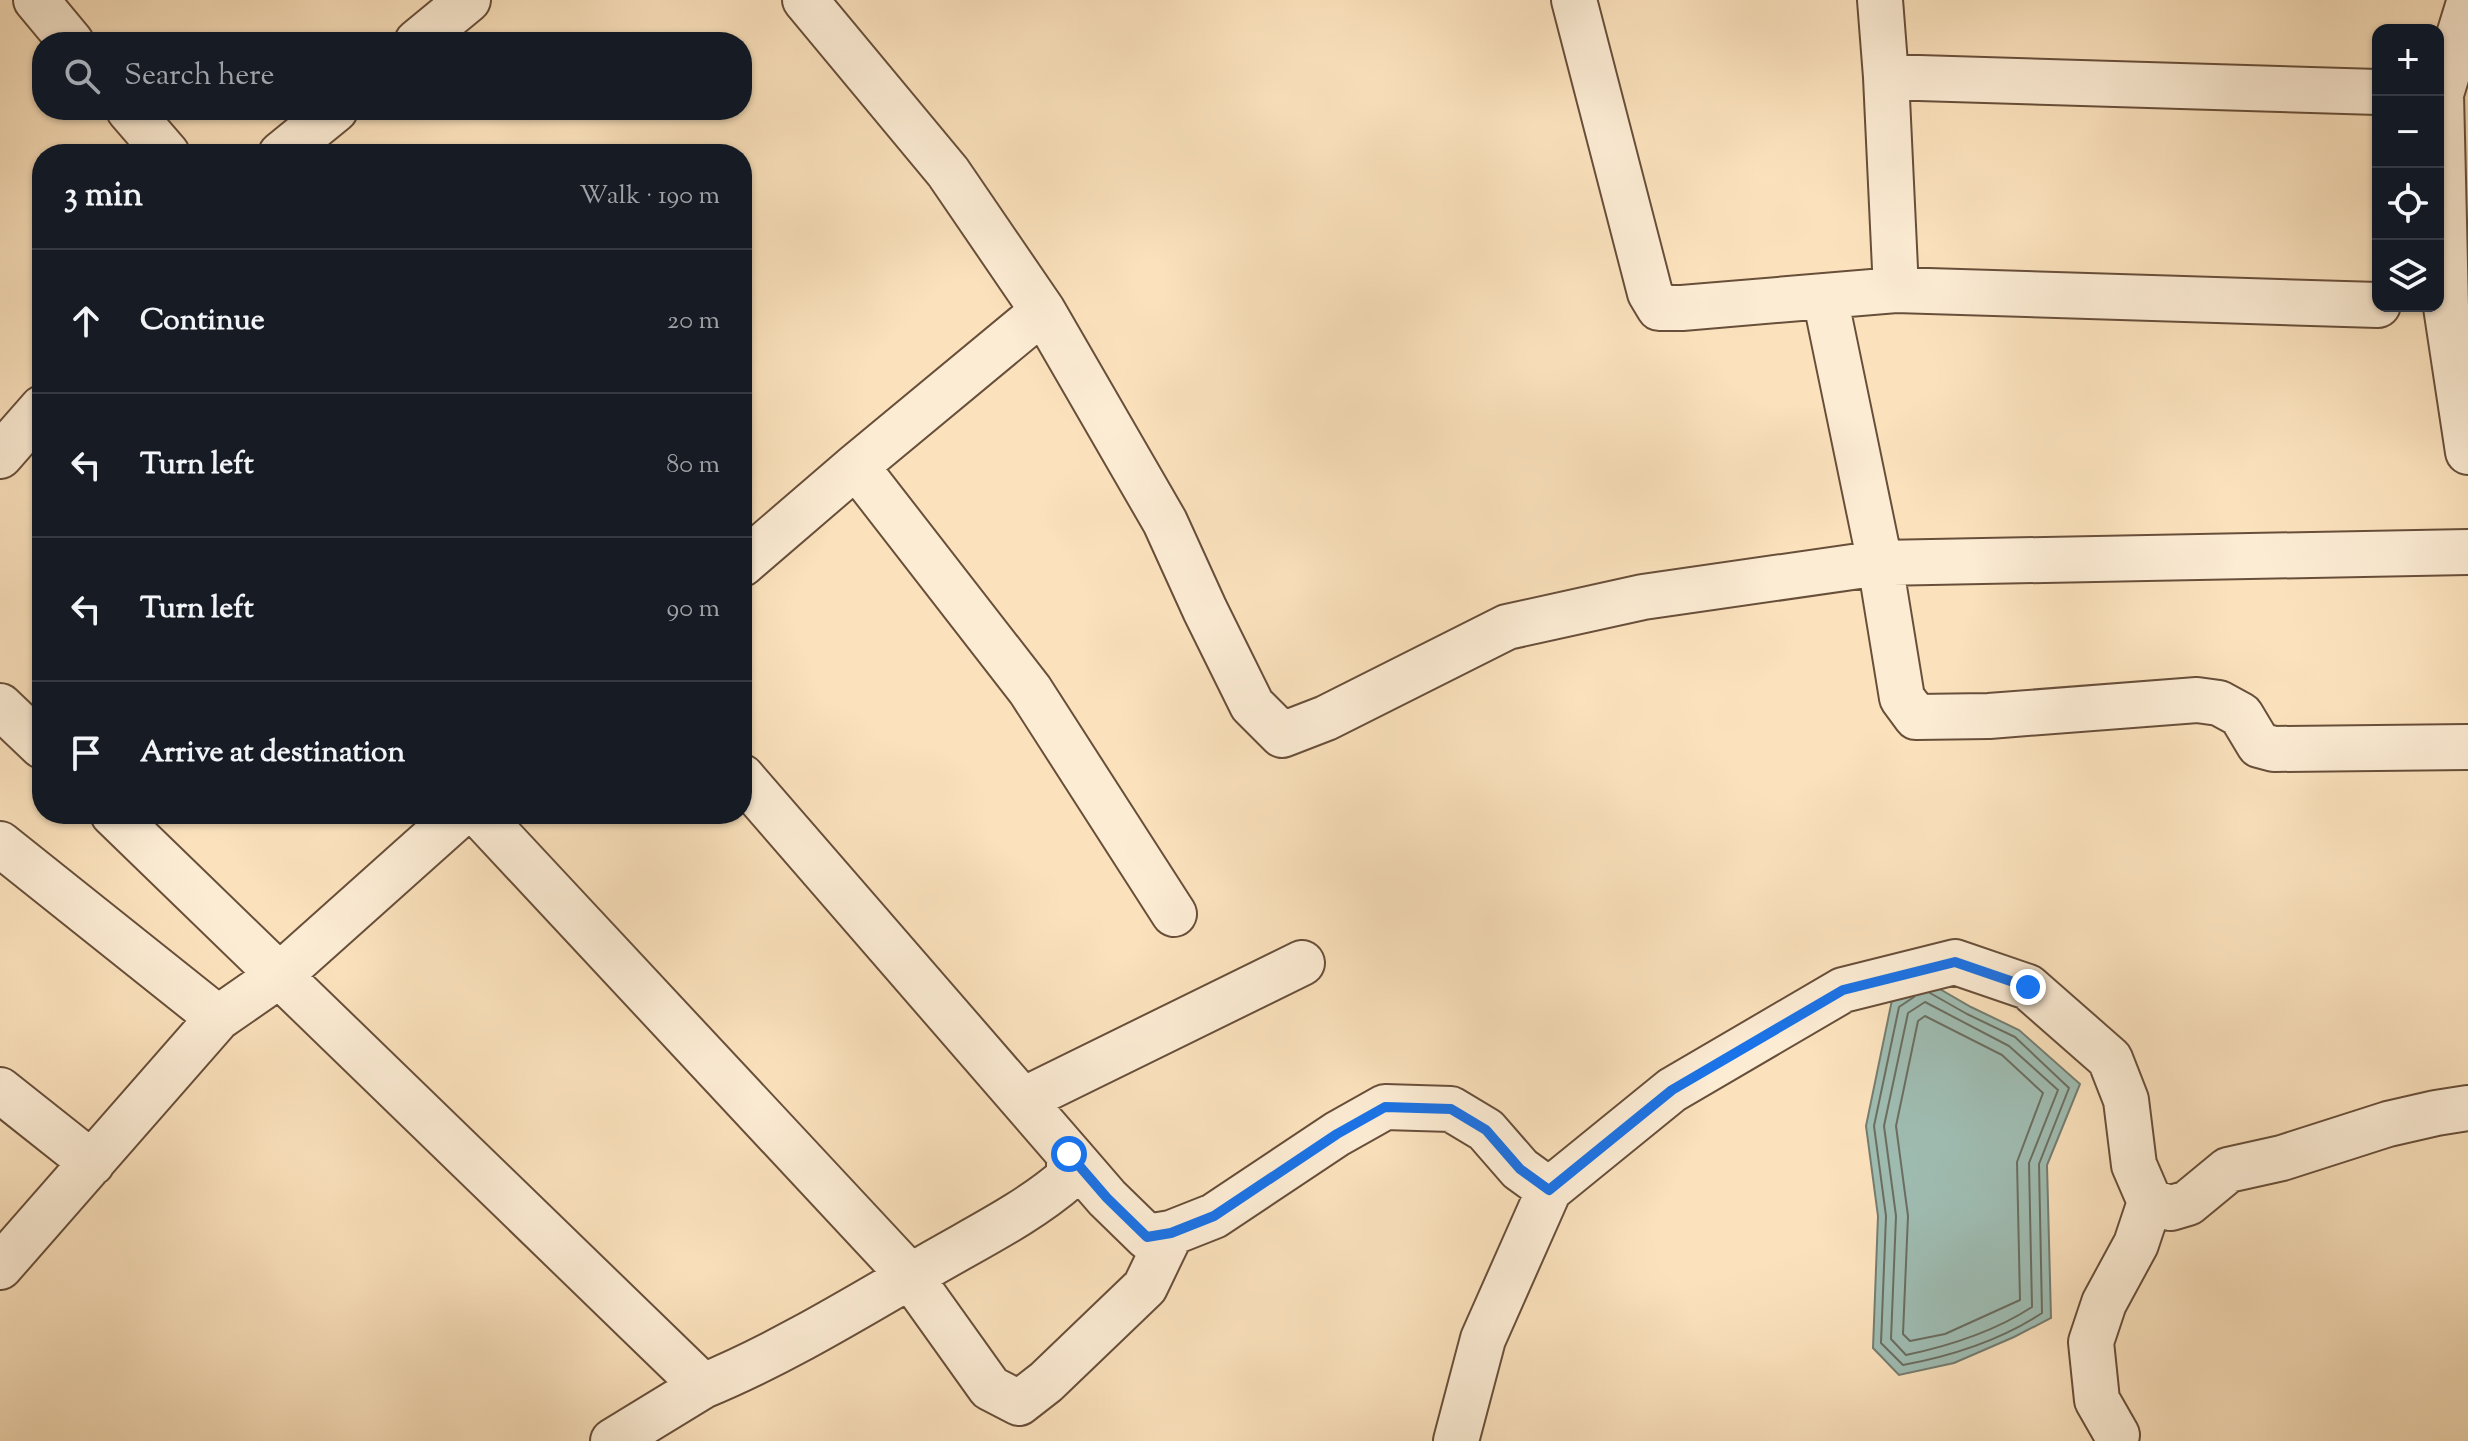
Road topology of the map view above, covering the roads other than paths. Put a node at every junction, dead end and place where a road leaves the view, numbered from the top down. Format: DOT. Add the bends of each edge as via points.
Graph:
graph roads {
  1 [pos="36,0"];
  2 [pos="468,0"];
  3 [pos="805,0"];
  4 [pos="1574,0"];
  5 [pos="1880,0"];
  6 [pos="2468,6"];
  7 [pos="63,32"];
  8 [pos="429,32"];
  9 [pos="1886,77"];
  10 [pos="2444,79"];
  11 [pos="2372,92"];
  12 [pos="2439,96"];
  13 [pos="138,120"];
  14 [pos="323,120"];
  15 [pos="158,144"];
  16 [pos="293,144"];
  17 [pos="2431,240"];
  18 [pos="1896,290"];
  19 [pos="1825,297"];
  20 [pos="2372,305"];
  21 [pos="1043,311"];
  22 [pos="2429,312"];
  23 [pos="32,419"];
  24 [pos="2468,452"];
  25 [pos="0,456"];
  26 [pos="856,466"];
  27 [pos="2468,552"];
  28 [pos="752,555"];
  29 [pos="1880,563"];
  30 [pos="0,706"];
  31 [pos="32,736"];
  32 [pos="2468,747"];
  33 [pos="752,788"];
  34 [pos="123,824"];
  35 [pos="449,824"];
  36 [pos="488,824"];
  37 [pos="0,844"];
  38 [pos="1174,914"];
  39 [pos="1302,963"];
  40 [pos="280,975"];
  41 [pos="218,1018"];
  42 [pos="0,1090"];
  43 [pos="1023,1100"];
  44 [pos="2468,1108"];
  45 [pos="1069,1154"];
  46 [pos="92,1163"];
  47 [pos="1535,1180"];
  48 [pos="2150,1202"];
  49 [pos="1171,1233"];
  50 [pos="0,1267"];
  51 [pos="910,1276"];
  52 [pos="703,1386"];
  53 [pos="2117,1435"];
  54 [pos="613,1441"];
  55 [pos="1456,1441"];
  1 -- 7 [label="street"];
  2 -- 8 [label="street"];
  3 -- 21 [label="street" via="948,172"];
  4 -- 19 [label="street" via="1650,293 1659,308"];
  5 -- 9 [label="street"];
  6 -- 10 [label="street"];
  9 -- 11 [label="street"];
  9 -- 18 [label="street"];
  12 -- 17 [label="street"];
  13 -- 15 [label="street"];
  14 -- 16 [label="street"];
  18 -- 19 [label="street"];
  18 -- 20 [label="street"];
  19 -- 29 [label="street"];
  21 -- 26 [label="street"];
  21 -- 29 [label="street" via="1165,522 1252,705 1282,735 1507,627 1643,597"];
  22 -- 24 [label="street"];
  23 -- 25 [label="street"];
  26 -- 28 [label="street"];
  26 -- 38 [label="street" via="1030,690"];
  27 -- 29 [label="street"];
  29 -- 32 [label="street" via="1902,698 1916,717 2197,700 2219,703 2241,715 2259,745 2274,749"];
  30 -- 31 [label="street"];
  33 -- 43 [label="street"];
  34 -- 40 [label="street"];
  35 -- 40 [label="street"];
  36 -- 51 [label="street"];
  37 -- 41 [label="street"];
  39 -- 43 [label="street"];
  40 -- 41 [label="street"];
  40 -- 52 [label="street"];
  41 -- 46 [label="street"];
  42 -- 46 [label="street"];
  43 -- 45 [label="street"];
  44 -- 48 [label="street" via="2388,1124 2228,1170 2188,1203 2171,1208"];
  45 -- 49 [label="street" via="1147,1237"];
  45 -- 51 [label="street" via="1069,1177 1045,1198"];
  46 -- 50 [label="street"];
  47 -- 48 [label="street" via="1672,1090 1843,990 1955,962 2028,987 2110,1059 2126,1100 2134,1165"];
  47 -- 49 [label="street" via="1486,1130 1451,1109 1385,1107 1214,1216"];
  47 -- 55 [label="street"];
  48 -- 53 [label="street" via="2091,1342 2097,1400"];
  49 -- 51 [label="street" via="1145,1287 1019,1403 990,1388"];
  51 -- 52 [label="street" via="747,1368"];
  52 -- 54 [label="street"];
}
